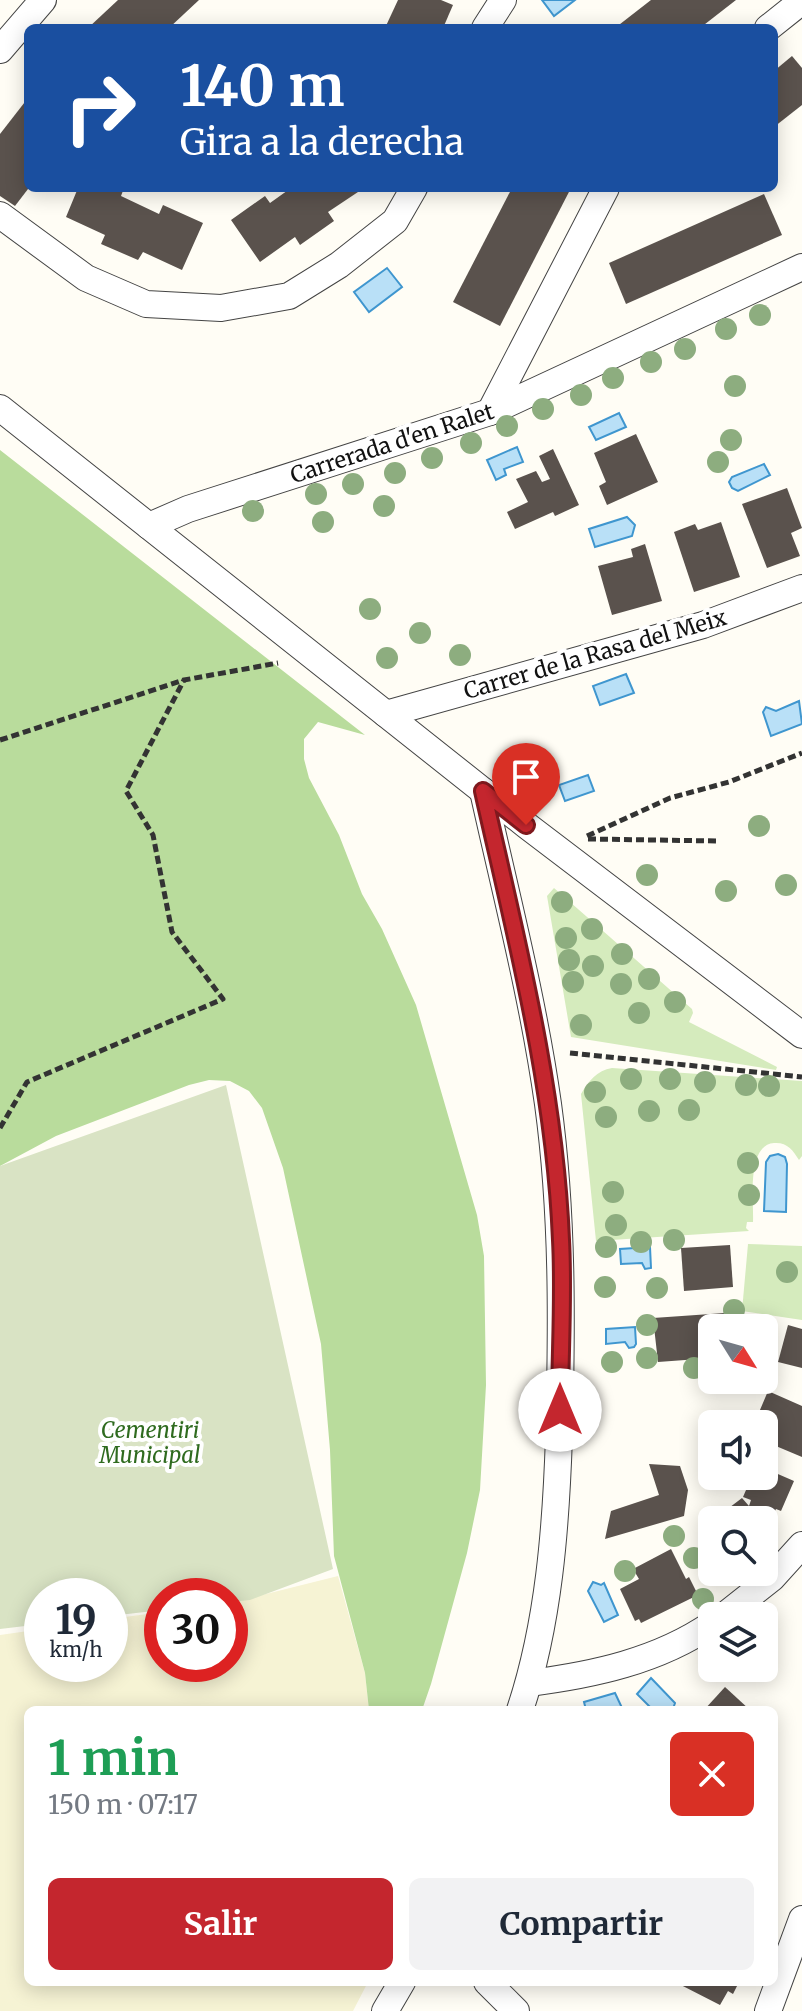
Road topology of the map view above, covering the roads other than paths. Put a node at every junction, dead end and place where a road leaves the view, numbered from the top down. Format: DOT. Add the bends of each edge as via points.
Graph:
graph roads {
  1 [pos="43,0"];
  2 [pos="503,0"];
  3 [pos="802,1"];
  4 [pos="488,24"];
  5 [pos="773,24"];
  6 [pos="0,50"];
  7 [pos="412,192"];
  8 [pos="604,192"];
  9 [pos="0,215"];
  10 [pos="802,267"];
  11 [pos="0,408"];
  12 [pos="490,412"];
  13 [pos="149,526"];
  14 [pos="802,588"];
  15 [pos="386,714"];
  16 [pos="483,791"];
  17 [pos="802,1035"];
  18 [pos="802,1545"];
  19 [pos="742,1602"];
  20 [pos="698,1633"];
  21 [pos="529,1683"];
  22 [pos="521,1706"];
  23 [pos="802,1919"];
  24 [pos="778,1984"];
  25 [pos="400,1986"];
  26 [pos="491,1986"];
  27 [pos="777,1986"];
  28 [pos="385,2011"];
  29 [pos="516,2011"];
  30 [pos="768,2011"];
  1 -- 6 [label="street"];
  2 -- 4 [label="street"];
  3 -- 5 [label="street"];
  7 -- 9 [label="street" via="395,221 289,296 221,308 146,304 86,278"];
  8 -- 12 [label="street"];
  10 -- 12 [label="street, Carrerada d'en Ralet"];
  11 -- 13 [label="street"];
  12 -- 13 [label="street, Carrerada d'en Ralet"];
  13 -- 15 [label="street"];
  14 -- 15 [label="street, Carrer de la Rasa del Meix" via="703,625"];
  15 -- 16 [label="street"];
  16 -- 17 [label="street"];
  16 -- 21 [label="street" via="548,1104 561,1240 557,1500"];
  18 -- 19 [label="street"];
  20 -- 21 [label="street" via="639,1660"];
  21 -- 22 [label="street"];
  23 -- 24 [label="street"];
  25 -- 28 [label="street"];
  26 -- 29 [label="street"];
  27 -- 30 [label="street"];
}
